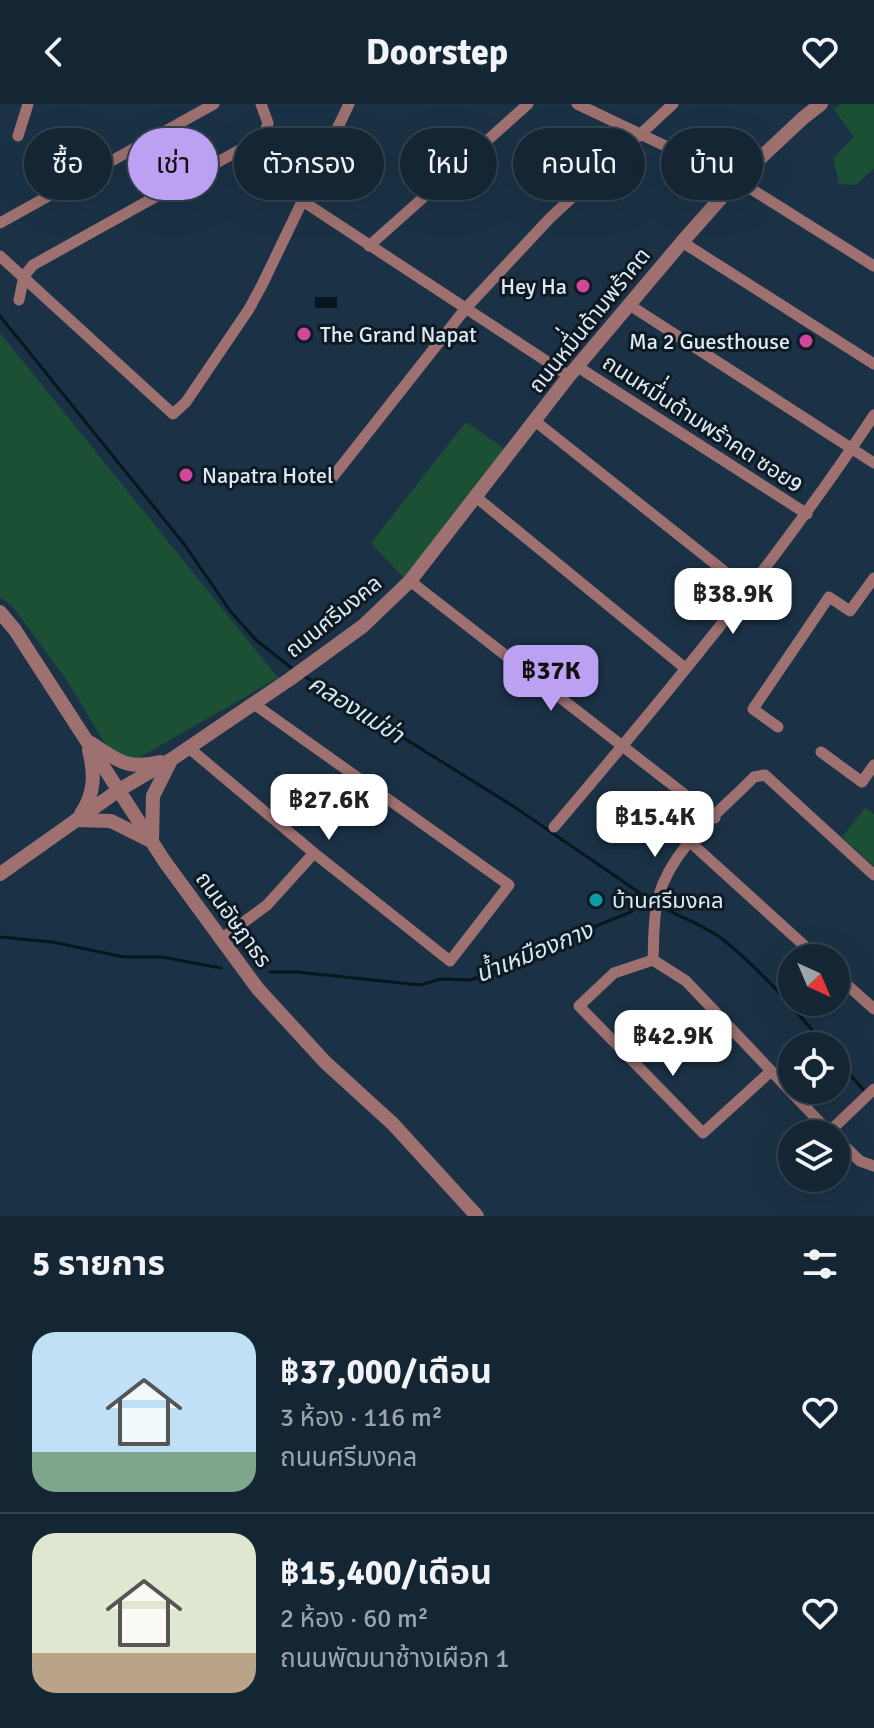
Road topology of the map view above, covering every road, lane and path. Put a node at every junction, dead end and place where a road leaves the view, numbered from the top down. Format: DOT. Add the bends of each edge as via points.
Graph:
graph roads {
  1 [pos="28,104"];
  2 [pos="214,104"];
  3 [pos="261,104"];
  4 [pos="528,104"];
  5 [pos="577,104"];
  6 [pos="673,104"];
  7 [pos="821,104"];
  8 [pos="347,105"];
  9 [pos="628,128"];
  10 [pos="645,128"];
  11 [pos="18,136"];
  12 [pos="763,156"];
  13 [pos="763,196"];
  14 [pos="569,200"];
  15 [pos="719,200"];
  16 [pos="304,202"];
  17 [pos="0,223"];
  18 [pos="682,242"];
  19 [pos="369,246"];
  20 [pos="0,256"];
  21 [pos="874,266"];
  22 [pos="24,276"];
  23 [pos="19,300"];
  24 [pos="628,304"];
  25 [pos="466,308"];
  26 [pos="874,364"];
  27 [pos="574,372"];
  28 [pos="874,415"];
  29 [pos="535,421"];
  30 [pos="852,448"];
  31 [pos="874,463"];
  32 [pos="332,478"];
  33 [pos="476,497"];
  34 [pos="807,514"];
  35 [pos="874,578"];
  36 [pos="410,581"];
  37 [pos="748,590"];
  38 [pos="0,612"];
  39 [pos="685,668"];
  40 [pos="254,704"];
  41 [pos="778,727"];
  42 [pos="87,740"];
  43 [pos="623,746"];
  44 [pos="189,748"];
  45 [pos="821,752"];
  46 [pos="172,759"];
  47 [pos="874,765"];
  48 [pos="119,790"];
  49 [pos="715,818"];
  50 [pos="76,821"];
  51 [pos="554,827"];
  52 [pos="152,841"];
  53 [pos="689,841"];
  54 [pos="314,853"];
  55 [pos="0,874"];
  56 [pos="874,875"];
  57 [pos="220,940"];
  58 [pos="803,944"];
  59 [pos="653,960"];
  60 [pos="850,988"];
  61 [pos="874,1009"];
  62 [pos="770,1072"];
  63 [pos="874,1089"];
  64 [pos="817,1120"];
  65 [pos="845,1120"];
  66 [pos="850,1152"];
  67 [pos="874,1166"];
  68 [pos="477,1216"];
  1 -- 11 [label="street"];
  2 -- 17 [label="street"];
  3 -- 22 [label="street" via="268,123 263,137 33,265"];
  4 -- 19 [label="street"];
  5 -- 9 [label="street"];
  6 -- 10 [label="street"];
  7 -- 12 [label="street, ถนนหมื่่นด้ามพร้าคต"];
  8 -- 16 [label="street"];
  13 -- 21 [label="street"];
  14 -- 25 [label="street"];
  15 -- 18 [label="street, ถนนหมื่่นด้ามพร้าคต"];
  16 -- 19 [label="street, ถนนหมื่่นด้ามพร้าคต ซอย9"];
  16 -- 22 [label="street" via="249,309 173,414"];
  18 -- 24 [label="street, ถนนหมื่่นด้ามพร้าคต"];
  18 -- 26 [label="street"];
  19 -- 25 [label="street, ถนนหมื่่นด้ามพร้าคต ซอย9"];
  20 -- 22 [label="street"];
  22 -- 23 [label="street"];
  24 -- 27 [label="street, ถนนหมื่่นด้ามพร้าคต"];
  24 -- 30 [label="street"];
  25 -- 27 [label="street, ถนนหมื่่นด้ามพร้าคต ซอย9"];
  25 -- 32 [label="street"];
  27 -- 29 [label="street, ถนนหมื่่นด้ามพร้าคต"];
  27 -- 34 [label="street, ถนนหมื่่นด้ามพร้าคต ซอย9"];
  28 -- 30 [label="street"];
  29 -- 33 [label="street, ถนนหมื่่นด้ามพร้าคต"];
  29 -- 37 [label="street"];
  30 -- 31 [label="street"];
  30 -- 34 [label="street"];
  33 -- 36 [label="street, ถนนหมื่่นด้ามพร้าคต"];
  33 -- 39 [label="street"];
  34 -- 37 [label="street"];
  35 -- 41 [label="street" via="850,611 829,597 753,709"];
  36 -- 40 [label="street, ถนนศรีมงคล" via="363,626"];
  36 -- 43 [label="street, ถนนศรีมงคล"];
  37 -- 39 [label="street"];
  38 -- 42 [label="street, ถนนอัษฎาธร"];
  39 -- 43 [label="street"];
  40 -- 44 [label="street, ถนนศรีมงคล"];
  40 -- 54 [label="street" via="509,885 450,961"];
  42 -- 46 [label="street" via="125,764"];
  42 -- 48 [label="street, ถนนอัษฎาธร"];
  42 -- 50 [label="street" via="94,787"];
  43 -- 49 [label="street, ถนนศรีมงคล"];
  43 -- 51 [label="street"];
  44 -- 46 [label="street, ถนนศรีมงคล"];
  44 -- 54 [label="street"];
  45 -- 47 [label="street" via="862,782"];
  46 -- 48 [label="street, ถนนศรีมงคล"];
  46 -- 52 [label="street" via="153,796"];
  48 -- 50 [label="street, ถนนศรีมงคล"];
  48 -- 52 [label="street, ถนนอัษฎาธร"];
  49 -- 53 [label="street"];
  49 -- 56 [label="street" via="754,777 765,775"];
  50 -- 52 [label="street" via="111,821"];
  50 -- 55 [label="street, ถนนศรีมงคล"];
  52 -- 57 [label="street, ถนนอัษฎาธร"];
  53 -- 58 [label="street"];
  53 -- 59 [label="street" via="659,896"];
  54 -- 57 [label="street" via="267,905"];
  57 -- 68 [label="street, ถนนอัษฎาธร" via="268,1002 393,1124"];
  59 -- 62 [label="street" via="686,981"];
  59 -- 62 [label="street" via="614,973 579,1006 703,1133"];
  60 -- 61 [label="street"];
  62 -- 64 [label="street"];
  63 -- 65 [label="street"];
  66 -- 67 [label="street"];
}
